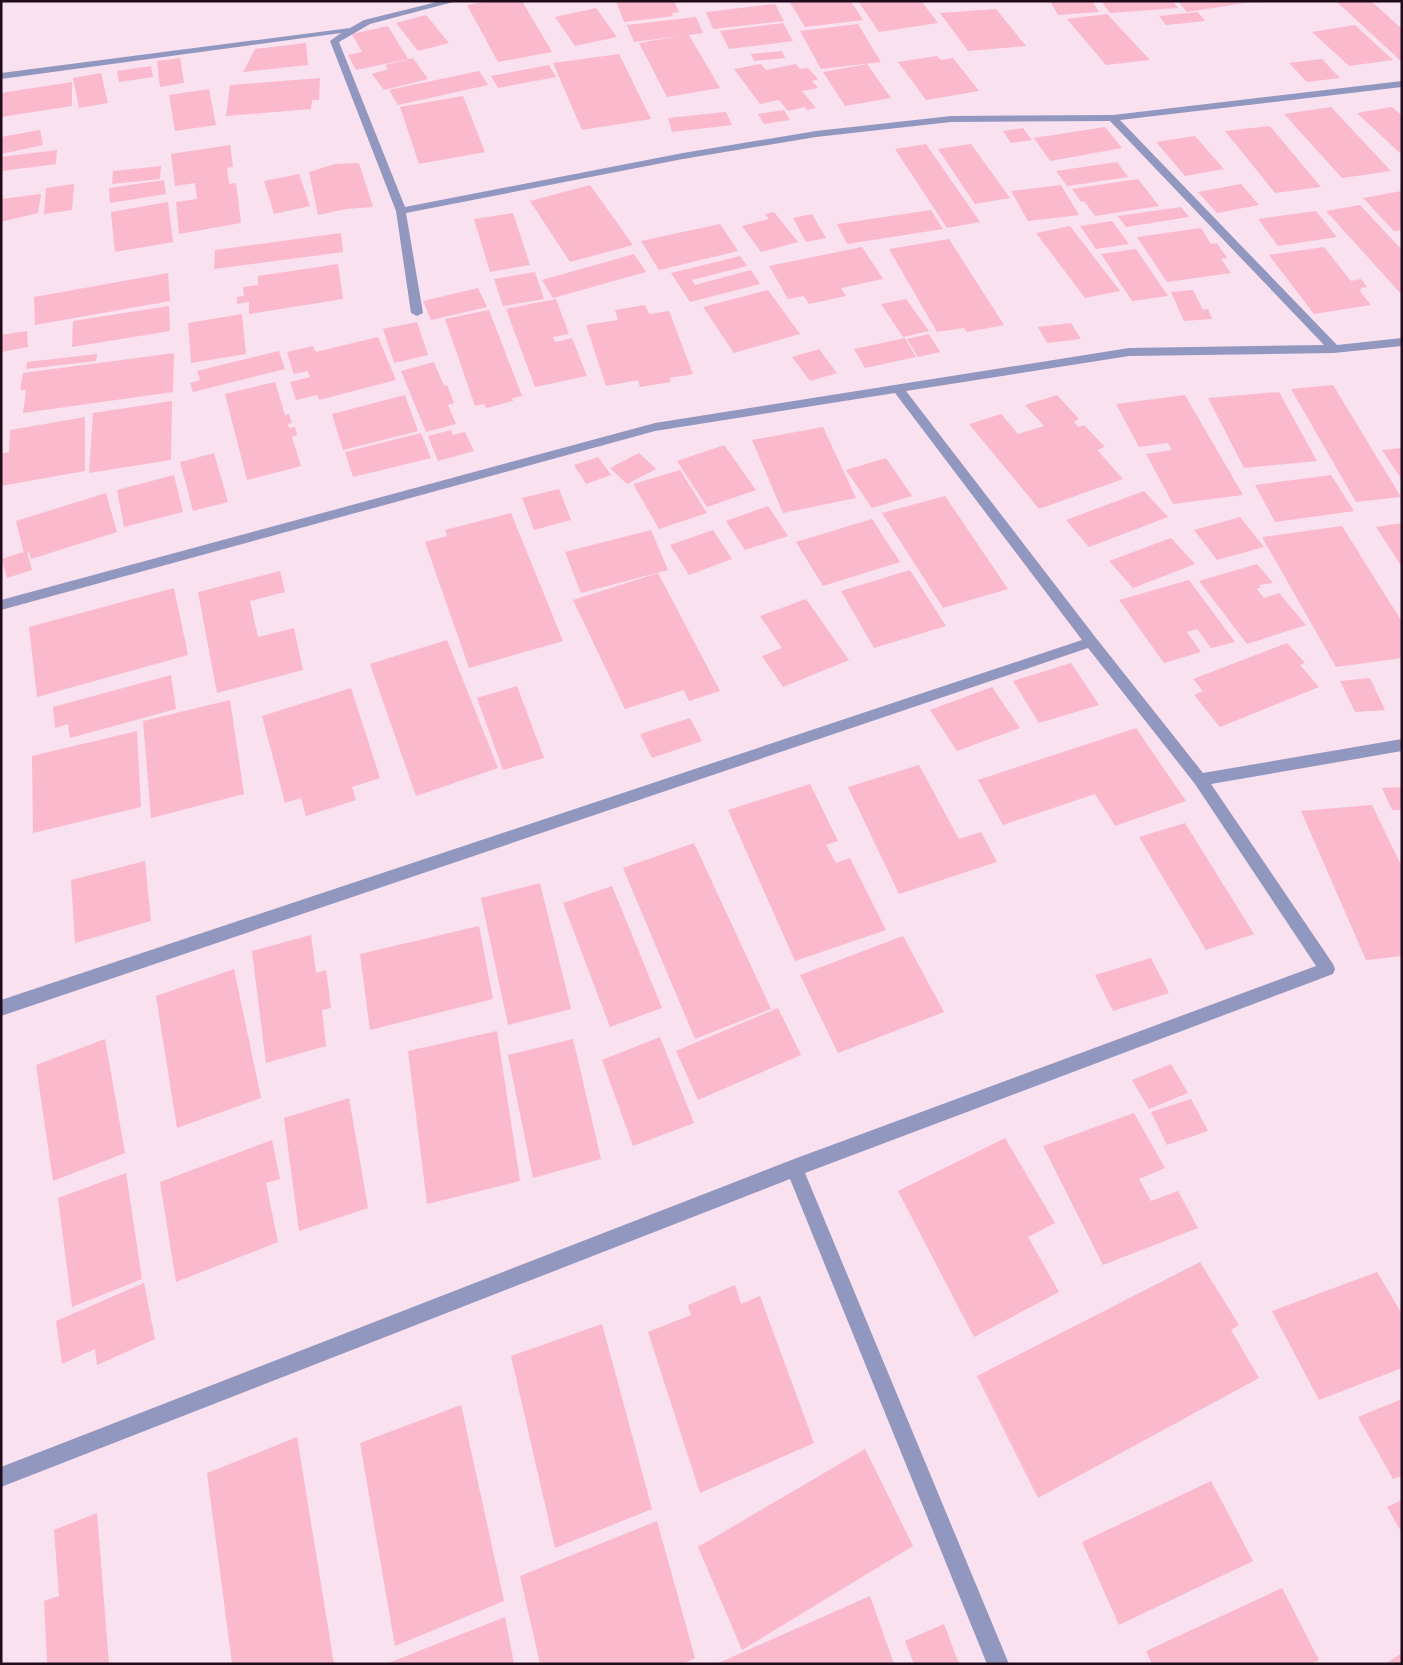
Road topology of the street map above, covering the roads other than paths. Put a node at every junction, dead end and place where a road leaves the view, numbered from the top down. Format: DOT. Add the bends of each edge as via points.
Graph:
graph roads {
  1 [pos="453,1"];
  2 [pos="350,29"];
  3 [pos="1,76"];
  4 [pos="1402,84"];
  5 [pos="1113,118"];
  6 [pos="401,212"];
  7 [pos="417,314"];
  8 [pos="1402,342"];
  9 [pos="1334,348"];
  10 [pos="898,389"];
  11 [pos="1,605"];
  12 [pos="1091,642"];
  13 [pos="1402,745"];
  14 [pos="1200,780"];
  15 [pos="1,1008"];
  16 [pos="794,1168"];
  17 [pos="1,1477"];
  18 [pos="998,1664"];
  1 -- 2 [label="street"];
  2 -- 3 [label="street"];
  2 -- 6 [label="street" via="334,41"];
  4 -- 5 [label="street"];
  5 -- 6 [label="street" via="951,120 816,134 682,156"];
  5 -- 9 [label="street"];
  6 -- 7 [label="street"];
  8 -- 9 [label="street"];
  9 -- 10 [label="street" via="1130,352"];
  10 -- 11 [label="street" via="656,427"];
  10 -- 12 [label="street"];
  12 -- 14 [label="street"];
  12 -- 15 [label="street"];
  13 -- 14 [label="street"];
  14 -- 16 [label="street" via="1327,970"];
  16 -- 17 [label="street"];
  16 -- 18 [label="street"];
}
